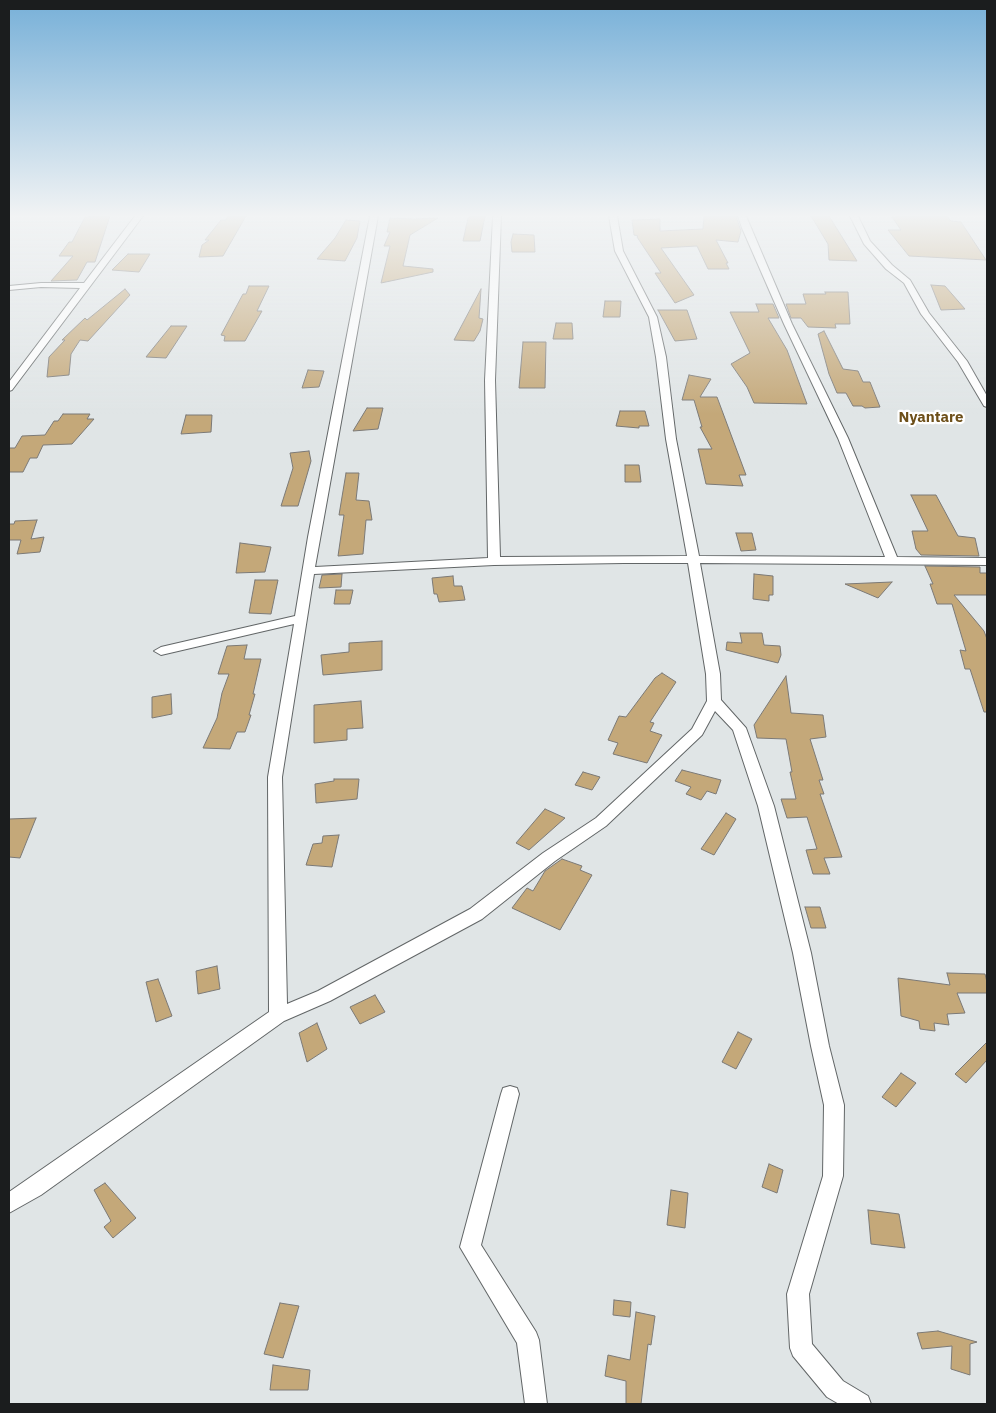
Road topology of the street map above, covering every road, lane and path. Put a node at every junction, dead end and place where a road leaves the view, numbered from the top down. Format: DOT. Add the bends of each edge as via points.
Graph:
graph roads {
  1 [pos="90,282"];
  2 [pos="361,282"];
  3 [pos="494,282"];
  4 [pos="635,282"];
  5 [pos="770,282"];
  6 [pos="907,282"];
  7 [pos="87,286"];
  8 [pos="9,288"];
  9 [pos="9,388"];
  10 [pos="987,404"];
  11 [pos="694,560"];
  12 [pos="494,561"];
  13 [pos="893,561"];
  14 [pos="987,561"];
  15 [pos="308,571"];
  16 [pos="300,619"];
  17 [pos="161,652"];
  18 [pos="714,701"];
  19 [pos="278,1016"];
  20 [pos="510,1094"];
  21 [pos="9,1203"];
  22 [pos="536,1404"];
  23 [pos="860,1404"];
  1 -- 7 [label="street"];
  2 -- 15 [label="street"];
  3 -- 12 [label="street" via="490,380"];
  4 -- 11 [label="street" via="654,317 671,439"];
  5 -- 13 [label="street" via="844,438"];
  6 -- 10 [label="street" via="925,314 962,361"];
  7 -- 8 [label="street"];
  7 -- 9 [label="street"];
  11 -- 12 [label="street"];
  11 -- 13 [label="street"];
  11 -- 18 [label="street" via="713,674"];
  12 -- 15 [label="street"];
  13 -- 14 [label="street"];
  15 -- 16 [label="street"];
  16 -- 17 [label="street"];
  16 -- 19 [label="street" via="274,776"];
  18 -- 19 [label="street" via="697,732 601,822 549,857 476,914 324,996"];
  18 -- 23 [label="street" via="739,728 766,806 802,953 834,1105 833,1176 798,1294 802,1348 834,1389"];
  19 -- 21 [label="street"];
  20 -- 22 [label="street" via="470,1247 528,1340"];
}
